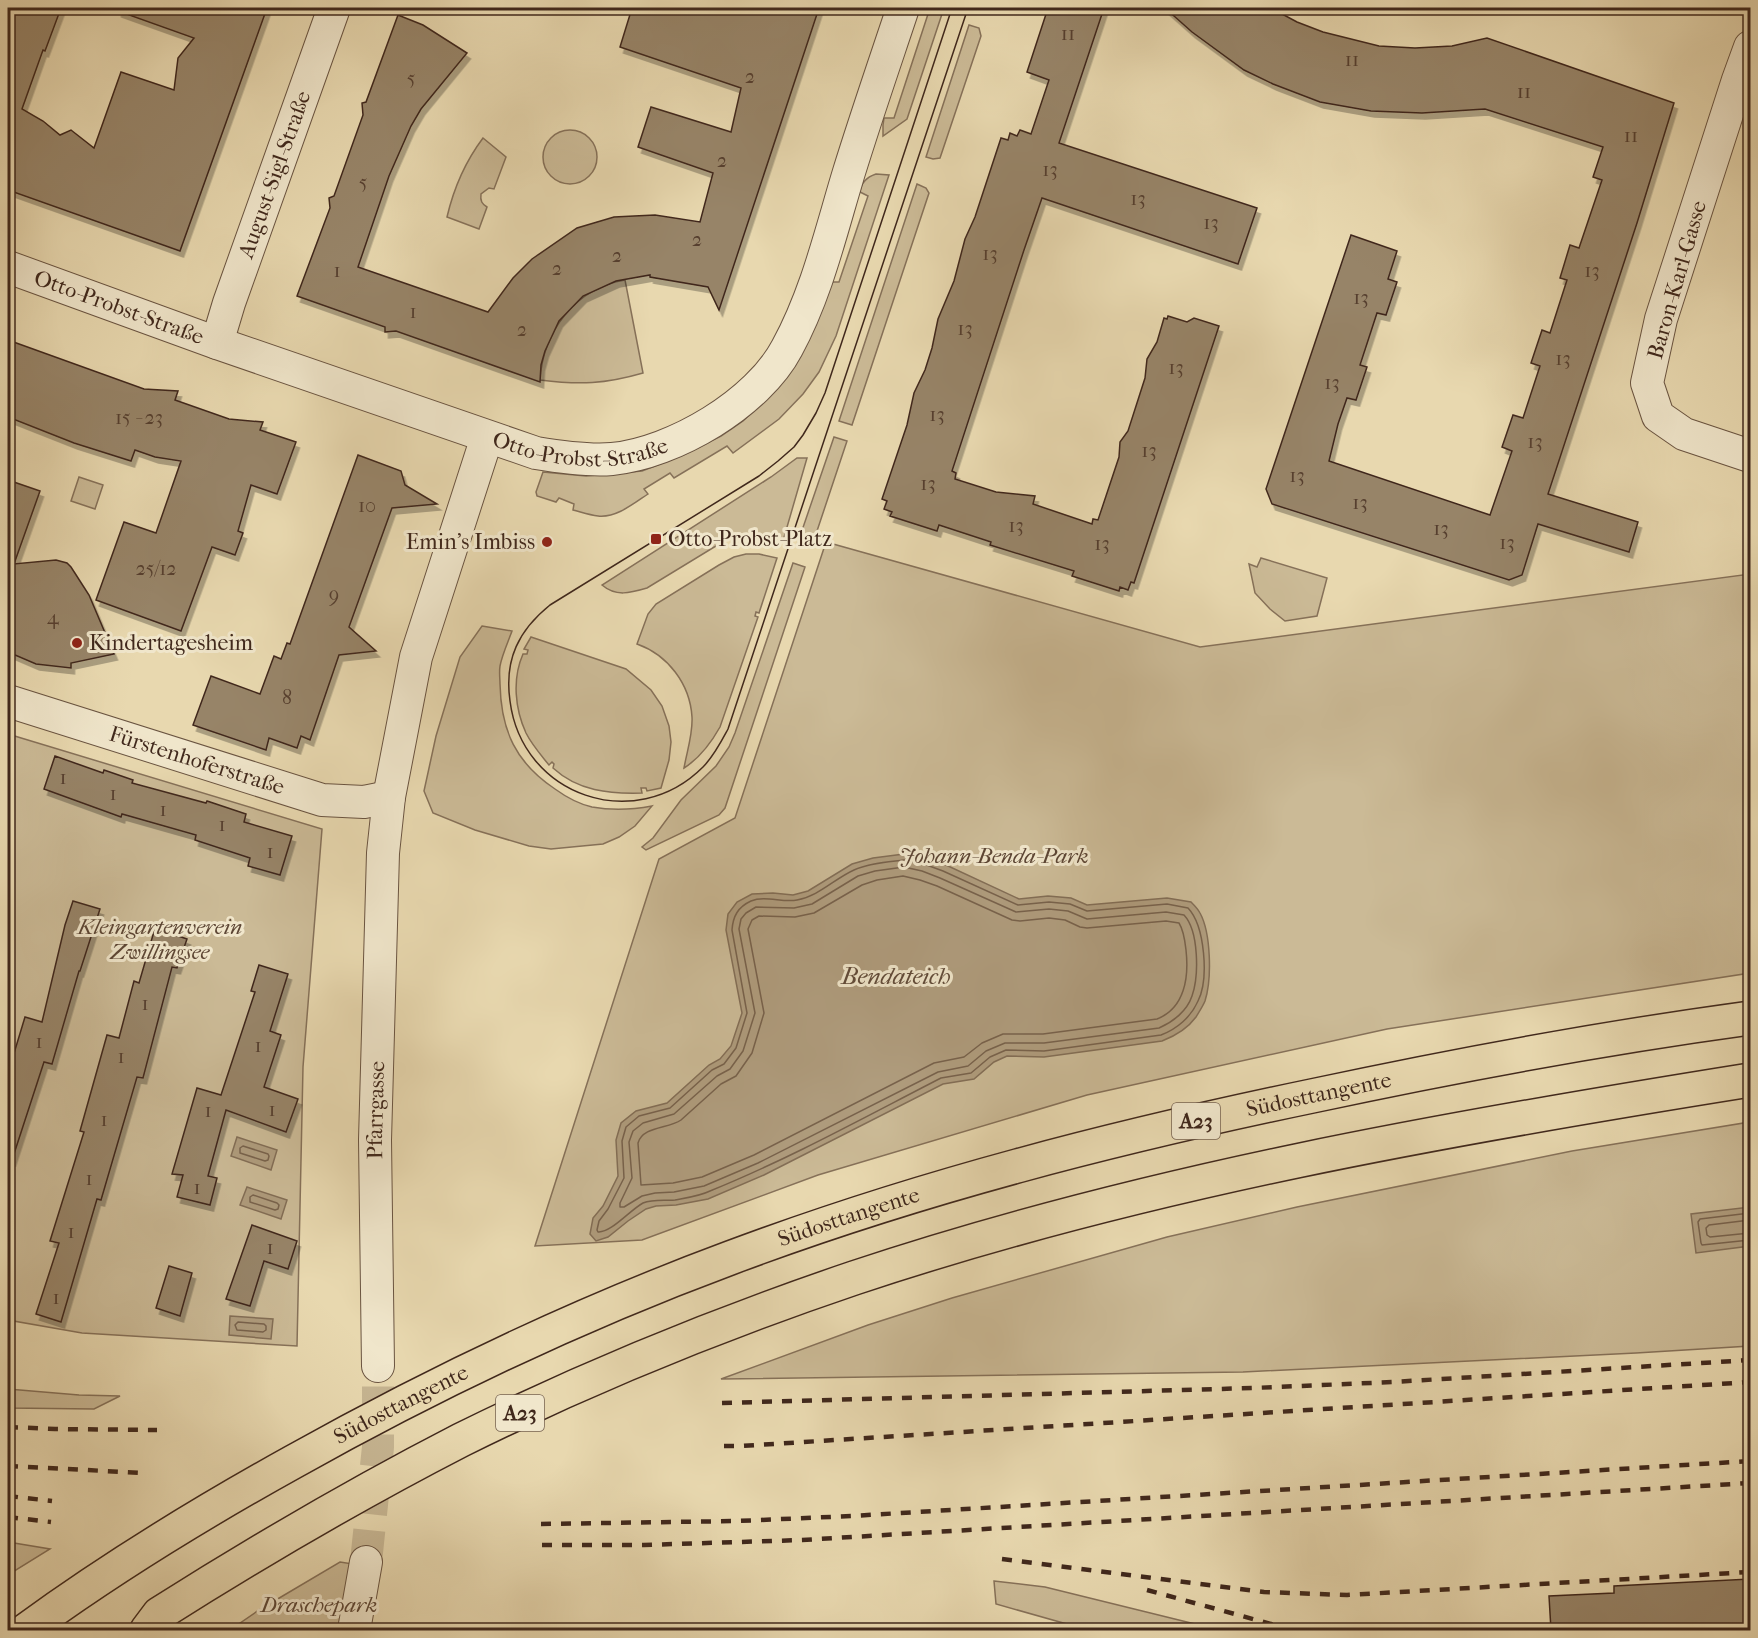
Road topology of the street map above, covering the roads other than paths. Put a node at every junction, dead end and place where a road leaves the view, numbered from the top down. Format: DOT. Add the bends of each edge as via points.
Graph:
graph roads {
  1 [pos="334,8"];
  2 [pos="903,8"];
  3 [pos="1750,47"];
  4 [pos="8,267"];
  5 [pos="217,343"];
  6 [pos="487,437"];
  7 [pos="1750,456"];
  8 [pos="8,701"];
  9 [pos="389,797"];
  10 [pos="1750,1018"];
  11 [pos="1750,1080"];
  12 [pos="378,1366"];
  13 [pos="366,1562"];
  14 [pos="153,1622"];
  15 [pos="27,1630"];
  16 [pos="129,1630"];
  17 [pos="354,1630"];
  1 -- 5 [label="street, August-Sigl-Straße"];
  2 -- 6 [label="street, Otto-Probst-Straße" via="811,297 787,348 760,384 706,425 667,445 614,459 536,453"];
  3 -- 7 [label="street, Baron-Karl-Gasse" via="1661,320 1647,383 1658,416 1684,434"];
  4 -- 5 [label="street, Otto-Probst-Straße"];
  5 -- 6 [label="street, Otto-Probst-Straße"];
  6 -- 9 [label="street" via="416,657"];
  8 -- 9 [label="street, Fürstenhoferstraße" via="322,800 364,802"];
  9 -- 12 [label="street, Pfarrgasse" via="383,853 375,1140"];
  10 -- 15 [label="highway, Südosttangente / A23" via="1542,1051 1243,1110 1114,1140 833,1221 640,1293 448,1379 245,1489 144,1550"];
  11 -- 14 [label="highway, A23" via="1554,1111 1293,1162 1024,1227 852,1279 649,1355 464,1439 299,1528"];
  13 -- 17 [label="street"];
  14 -- 16 [label="highway"];
}
